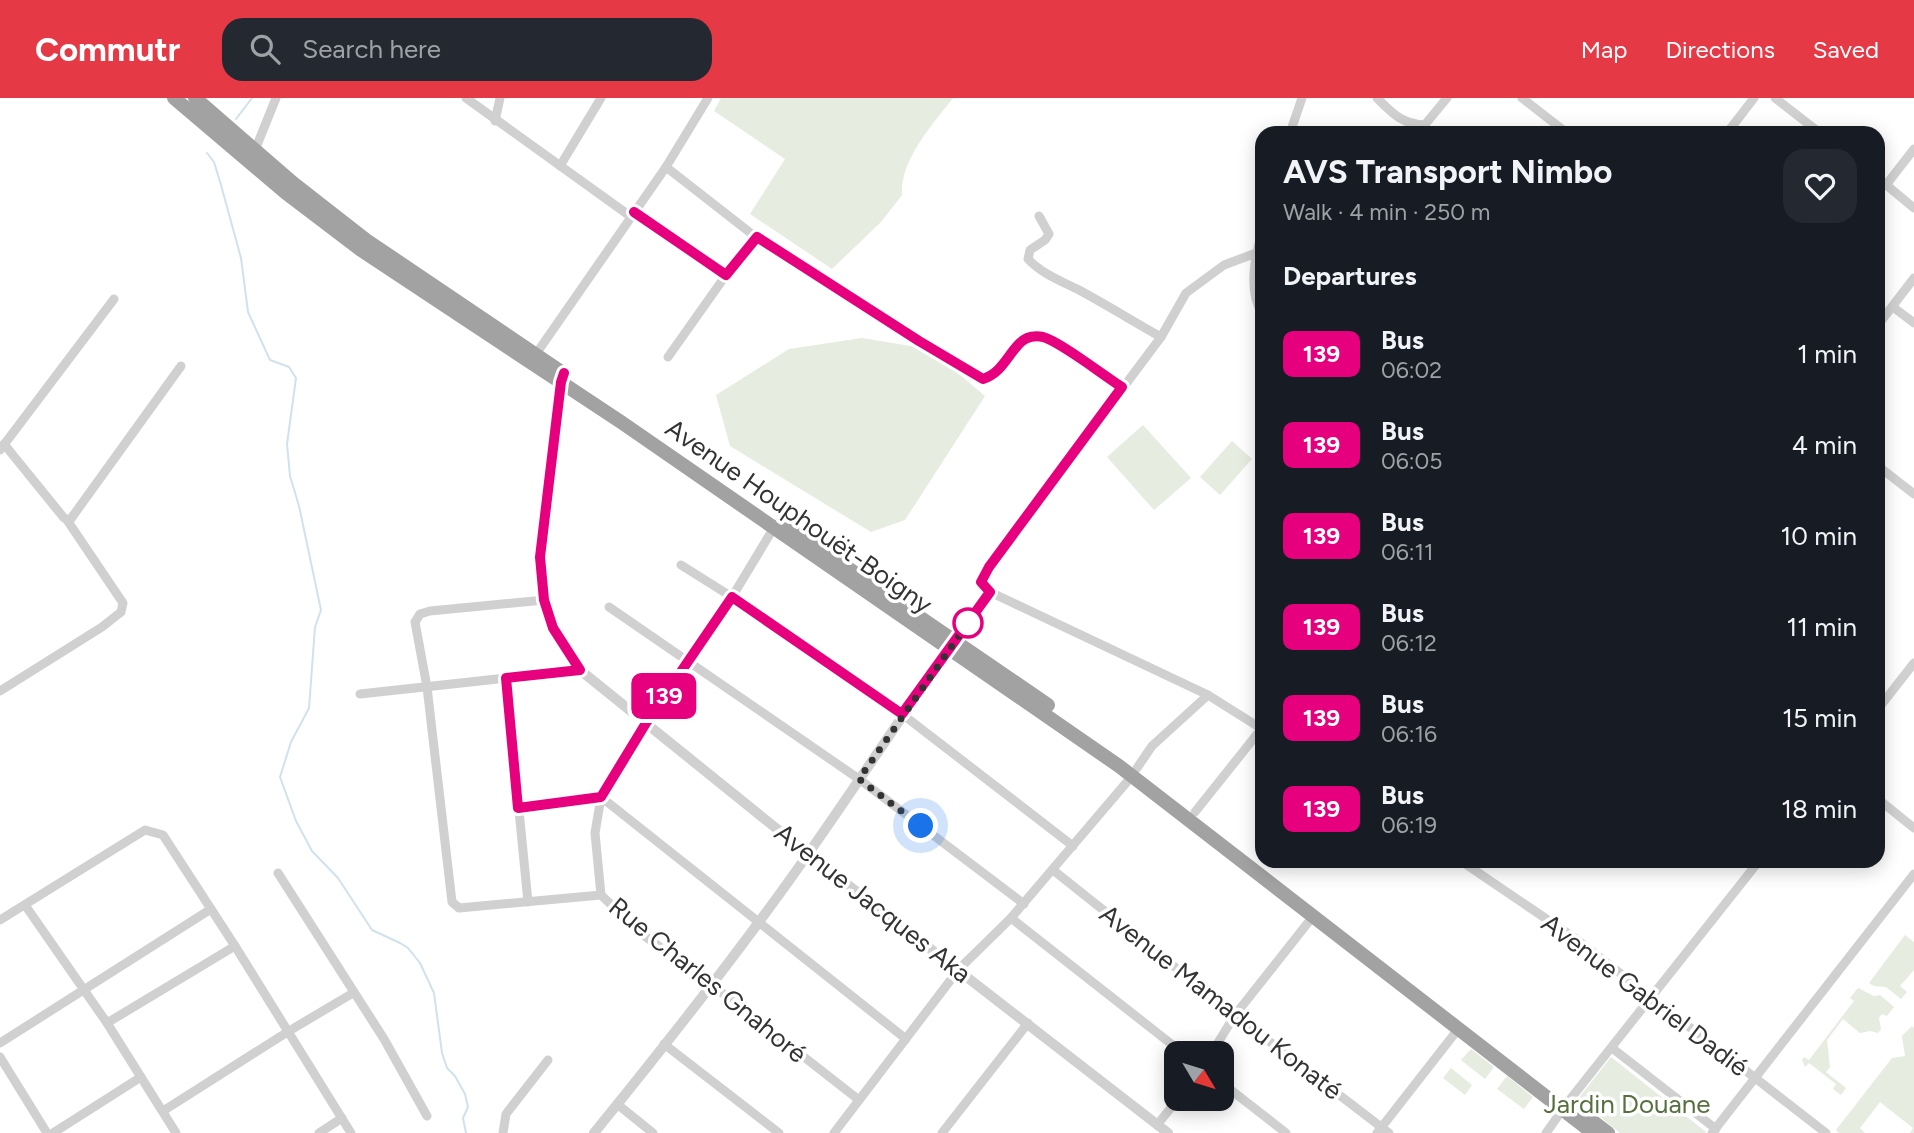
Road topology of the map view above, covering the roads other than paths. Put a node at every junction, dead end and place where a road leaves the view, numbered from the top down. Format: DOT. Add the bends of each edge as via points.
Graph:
graph roads {
  1 [pos="174,98"];
  2 [pos="195,98"];
  3 [pos="276,98"];
  4 [pos="466,98"];
  5 [pos="500,98"];
  6 [pos="601,98"];
  7 [pos="708,98"];
  8 [pos="1293,98"];
  9 [pos="1302,98"];
  10 [pos="1377,98"];
  11 [pos="1447,98"];
  12 [pos="1522,98"];
  13 [pos="1754,98"];
  14 [pos="1775,98"];
  15 [pos="1297,108"];
  16 [pos="495,121"];
  17 [pos="1292,126"];
  18 [pos="1416,126"];
  19 [pos="1424,126"];
  20 [pos="1558,126"];
  21 [pos="1732,126"];
  22 [pos="1811,126"];
  23 [pos="1914,149"];
  24 [pos="255,150"];
  25 [pos="560,166"];
  26 [pos="666,167"];
  27 [pos="1885,178"];
  28 [pos="1885,184"];
  29 [pos="1914,208"];
  30 [pos="632,214"];
  31 [pos="1039,216"];
  32 [pos="757,237"];
  33 [pos="1255,253"];
  34 [pos="726,275"];
  35 [pos="1914,278"];
  36 [pos="114,299"];
  37 [pos="1893,307"];
  38 [pos="1885,317"];
  39 [pos="1914,323"];
  40 [pos="1161,337"];
  41 [pos="536,354"];
  42 [pos="668,357"];
  43 [pos="181,366"];
  44 [pos="562,377"];
  45 [pos="1122,387"];
  46 [pos="2,447"];
  47 [pos="1885,471"];
  48 [pos="1914,494"];
  49 [pos="67,520"];
  50 [pos="773,529"];
  51 [pos="681,565"];
  52 [pos="990,592"];
  53 [pos="732,597"];
  54 [pos="544,600"];
  55 [pos="609,607"];
  56 [pos="952,645"];
  57 [pos="687,661"];
  58 [pos="1914,663"];
  59 [pos="580,670"];
  60 [pos="506,678"];
  61 [pos="427,687"];
  62 [pos="0,691"];
  63 [pos="360,694"];
  64 [pos="1208,695"];
  65 [pos="1885,700"];
  66 [pos="902,714"];
  67 [pos="646,723"];
  68 [pos="1255,725"];
  69 [pos="1255,738"];
  70 [pos="1134,772"];
  71 [pos="859,779"];
  72 [pos="601,797"];
  73 [pos="1885,805"];
  74 [pos="518,808"];
  75 [pos="1195,812"];
  76 [pos="1914,828"];
  77 [pos="1073,846"];
  78 [pos="808,853"];
  79 [pos="1255,859"];
  80 [pos="1266,868"];
  81 [pos="1471,868"];
  82 [pos="1754,868"];
  83 [pos="1053,870"];
  84 [pos="278,873"];
  85 [pos="1914,874"];
  86 [pos="601,895"];
  87 [pos="528,902"];
  88 [pos="1024,904"];
  89 [pos="25,905"];
  90 [pos="211,909"];
  91 [pos="1314,915"];
  92 [pos="1011,918"];
  93 [pos="0,920"];
  94 [pos="758,922"];
  95 [pos="235,946"];
  96 [pos="959,970"];
  97 [pos="712,985"];
  98 [pos="83,989"];
  99 [pos="353,993"];
  100 [pos="1652,998"];
  101 [pos="1235,1016"];
  102 [pos="107,1023"];
  103 [pos="1028,1023"];
  104 [pos="1459,1028"];
  105 [pos="289,1031"];
  106 [pos="906,1039"];
  107 [pos="1167,1041"];
  108 [pos="1219,1041"];
  109 [pos="0,1043"];
  110 [pos="664,1044"];
  111 [pos="1612,1048"];
  112 [pos="0,1057"];
  113 [pos="548,1060"];
  114 [pos="141,1077"];
  115 [pos="1755,1078"];
  116 [pos="1234,1092"];
  117 [pos="859,1100"];
  118 [pos="617,1104"];
  119 [pos="1566,1105"];
  120 [pos="163,1111"];
  121 [pos="1168,1111"];
  122 [pos="428,1116"];
  123 [pos="342,1118"];
  124 [pos="1157,1125"];
  125 [pos="1813,1129"];
  126 [pos="1382,1131"];
  127 [pos="1714,1131"];
  128 [pos="47,1133"];
  129 [pos="53,1133"];
  130 [pos="176,1133"];
  131 [pos="319,1133"];
  132 [pos="351,1133"];
  133 [pos="503,1133"];
  134 [pos="594,1133"];
  135 [pos="653,1133"];
  136 [pos="779,1133"];
  137 [pos="834,1133"];
  138 [pos="942,1133"];
  139 [pos="1168,1133"];
  140 [pos="1286,1133"];
  141 [pos="1546,1133"];
  142 [pos="1593,1133"];
  143 [pos="1608,1133"];
  144 [pos="1826,1133"];
  1 -- 44 [label="highway, Avenue Houphouët-Boigny" via="361,250"];
  2 -- 24 [label="highway, Avenue Houphouët-Boigny"];
  3 -- 24 [label="street"];
  4 -- 16 [label="street"];
  5 -- 16 [label="street"];
  6 -- 25 [label="street"];
  7 -- 26 [label="street"];
  8 -- 15 [label="street"];
  9 -- 15 [label="street"];
  10 -- 18 [label="street" via="1395,117"];
  11 -- 19 [label="street"];
  12 -- 20 [label="street"];
  13 -- 21 [label="street"];
  14 -- 22 [label="street"];
  15 -- 17 [label="street"];
  16 -- 25 [label="street"];
  23 -- 27 [label="street"];
  24 -- 41 [label="highway, Avenue Houphouët-Boigny" via="366,240"];
  25 -- 30 [label="street"];
  26 -- 30 [label="street"];
  26 -- 32 [label="street"];
  28 -- 29 [label="street"];
  30 -- 34 [label="street"];
  30 -- 41 [label="street"];
  31 -- 40 [label="street" via="1049,234 1030,250 1032,263"];
  32 -- 34 [label="street"];
  32 -- 45 [label="street" via="983,379 993,376 1020,342 1031,336 1055,343"];
  33 -- 40 [label="street" via="1224,265 1186,293"];
  34 -- 42 [label="street"];
  35 -- 37 [label="street"];
  36 -- 46 [label="street"];
  37 -- 38 [label="street"];
  37 -- 39 [label="street"];
  40 -- 45 [label="street"];
  41 -- 44 [label="highway, Avenue Houphouët-Boigny"];
  43 -- 49 [label="street"];
  44 -- 50 [label="highway, Avenue Houphouët-Boigny"];
  44 -- 54 [label="street, Avenue Jacques Aka" via="540,557"];
  44 -- 56 [label="highway, Avenue Houphouët-Boigny"];
  45 -- 52 [label="street" via="989,567 981,582"];
  46 -- 49 [label="street"];
  47 -- 48 [label="street"];
  49 -- 62 [label="street" via="123,607 102,626"];
  50 -- 53 [label="street"];
  50 -- 56 [label="highway, Avenue Houphouët-Boigny"];
  51 -- 53 [label="street"];
  52 -- 56 [label="street"];
  52 -- 64 [label="street"];
  53 -- 57 [label="street"];
  53 -- 66 [label="street"];
  54 -- 59 [label="street, Avenue Jacques Aka" via="553,628"];
  54 -- 61 [label="street" via="421,614 415,622"];
  55 -- 57 [label="street"];
  56 -- 66 [label="street"];
  56 -- 70 [label="highway, Avenue Houphouët-Boigny"];
  57 -- 67 [label="street"];
  57 -- 71 [label="street"];
  58 -- 65 [label="street"];
  59 -- 60 [label="street"];
  59 -- 67 [label="street, Avenue Jacques Aka"];
  60 -- 61 [label="street"];
  60 -- 74 [label="street"];
  61 -- 63 [label="street"];
  61 -- 87 [label="street" via="452,902 459,908"];
  64 -- 68 [label="street"];
  64 -- 70 [label="street" via="1152,746"];
  66 -- 71 [label="street"];
  66 -- 77 [label="street"];
  67 -- 72 [label="street"];
  67 -- 78 [label="street, Avenue Jacques Aka"];
  69 -- 75 [label="street"];
  70 -- 75 [label="highway, Avenue Houphouët-Boigny"];
  70 -- 77 [label="street"];
  70 -- 91 [label="highway, Avenue Houphouët-Boigny"];
  71 -- 78 [label="street"];
  71 -- 88 [label="street"];
  72 -- 74 [label="street"];
  72 -- 86 [label="street, Rue Charles Gnahoré" via="595,833"];
  72 -- 94 [label="street"];
  73 -- 76 [label="street"];
  74 -- 87 [label="street"];
  75 -- 79 [label="highway, Avenue Houphouët-Boigny"];
  77 -- 83 [label="street"];
  78 -- 94 [label="street"];
  78 -- 96 [label="street, Avenue Jacques Aka"];
  80 -- 119 [label="highway, Avenue Houphouët-Boigny"];
  81 -- 100 [label="street, Avenue Gabriel Dadié" via="1576,939"];
  82 -- 100 [label="street"];
  83 -- 88 [label="street"];
  83 -- 101 [label="street, Avenue Mamadou Konaté"];
  84 -- 99 [label="street"];
  85 -- 115 [label="street"];
  86 -- 87 [label="street"];
  86 -- 97 [label="street, Rue Charles Gnahoré" via="642,934"];
  88 -- 92 [label="street"];
  89 -- 90 [label="street" via="145,830 163,835"];
  89 -- 93 [label="street"];
  89 -- 98 [label="street"];
  90 -- 95 [label="street"];
  90 -- 98 [label="street"];
  91 -- 101 [label="street"];
  91 -- 104 [label="highway, Avenue Houphouët-Boigny"];
  92 -- 96 [label="street"];
  92 -- 107 [label="street"];
  94 -- 97 [label="street"];
  94 -- 106 [label="street"];
  95 -- 102 [label="street"];
  95 -- 105 [label="street"];
  96 -- 103 [label="street, Avenue Jacques Aka"];
  96 -- 106 [label="street"];
  97 -- 110 [label="street"];
  97 -- 117 [label="street, Rue Charles Gnahoré"];
  98 -- 102 [label="street"];
  98 -- 109 [label="street"];
  99 -- 105 [label="street"];
  99 -- 122 [label="street"];
  100 -- 111 [label="street"];
  100 -- 115 [label="street, Avenue Gabriel Dadié"];
  101 -- 108 [label="street"];
  101 -- 126 [label="street, Avenue Mamadou Konaté"];
  102 -- 114 [label="street"];
  103 -- 124 [label="street, Avenue Jacques Aka"];
  103 -- 138 [label="street"];
  104 -- 119 [label="highway, Avenue Houphouët-Boigny"];
  104 -- 126 [label="street"];
  105 -- 120 [label="street"];
  105 -- 123 [label="street"];
  106 -- 117 [label="street"];
  110 -- 118 [label="street"];
  110 -- 136 [label="street"];
  111 -- 119 [label="street"];
  111 -- 127 [label="street"];
  112 -- 128 [label="street"];
  113 -- 133 [label="street" via="506,1114"];
  114 -- 120 [label="street"];
  114 -- 129 [label="street"];
  115 -- 125 [label="street, Avenue Gabriel Dadié"];
  115 -- 127 [label="street"];
  116 -- 140 [label="street"];
  117 -- 137 [label="street"];
  118 -- 134 [label="street"];
  118 -- 135 [label="street"];
  119 -- 141 [label="street"];
  119 -- 142 [label="highway, Avenue Houphouët-Boigny"];
  119 -- 143 [label="highway, Avenue Houphouët-Boigny"];
  120 -- 130 [label="street"];
  121 -- 124 [label="street"];
  123 -- 131 [label="street"];
  123 -- 132 [label="street"];
  124 -- 139 [label="street, Avenue Jacques Aka"];
  125 -- 144 [label="street, Avenue Gabriel Dadié"];
}
